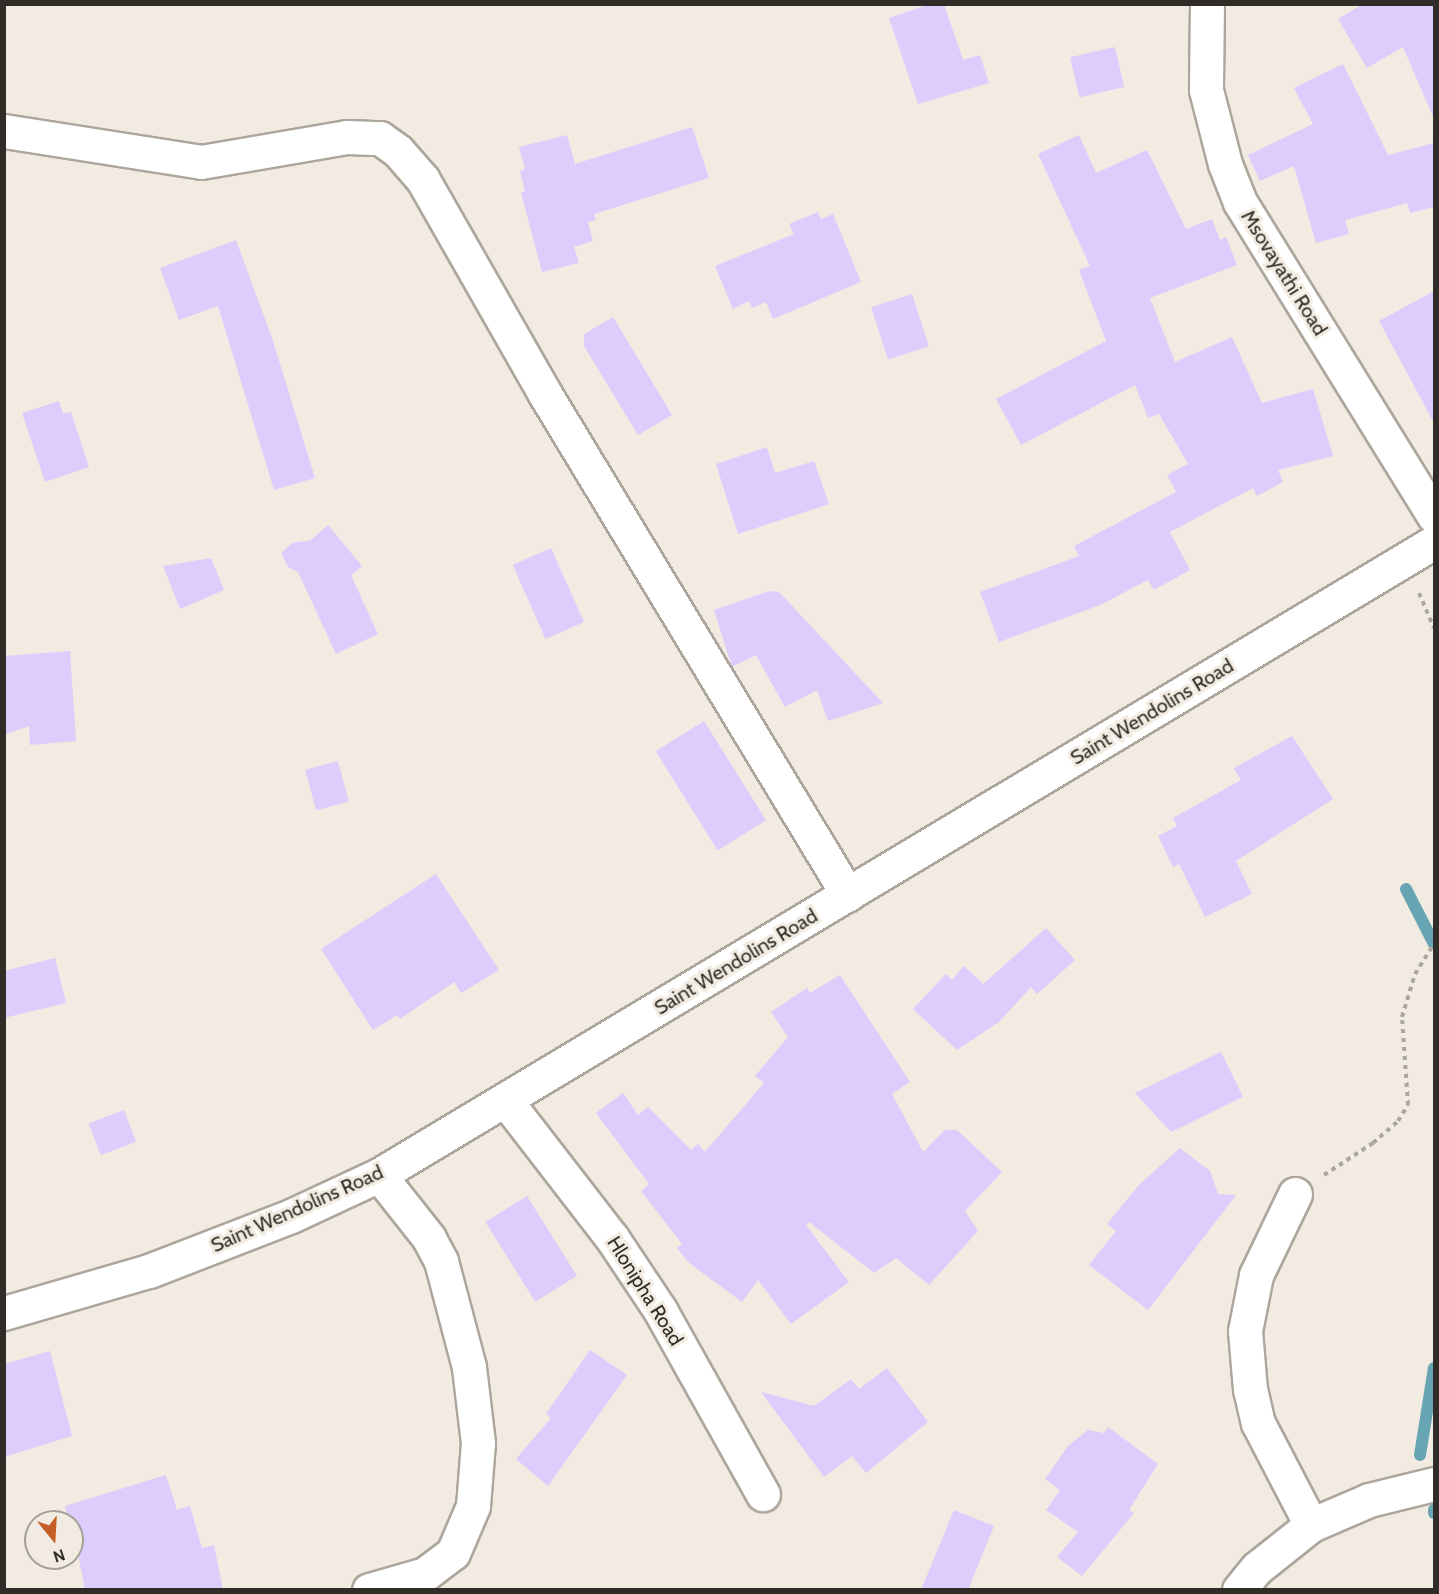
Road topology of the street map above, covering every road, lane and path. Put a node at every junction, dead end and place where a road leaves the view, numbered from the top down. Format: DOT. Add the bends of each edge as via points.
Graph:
graph roads {
  1 [pos="1207,4"];
  2 [pos="4,130"];
  3 [pos="1434,516"];
  4 [pos="1434,542"];
  5 [pos="848,895"];
  6 [pos="1433,945"];
  7 [pos="506,1101"];
  8 [pos="379,1175"];
  9 [pos="1295,1194"];
  10 [pos="4,1313"];
  11 [pos="1434,1484"];
  12 [pos="763,1494"];
  13 [pos="1311,1526"];
  14 [pos="369,1590"];
  15 [pos="1239,1590"];
  1 -- 3 [label="street, Msovayathi Road" via="1206,90 1224,164 1240,202"];
  2 -- 5 [label="street" via="201,162 347,137 380,138 398,151 423,180 545,394"];
  4 -- 5 [label="street, Saint Wendolins Road"];
  5 -- 7 [label="street, Saint Wendolins Road"];
  6 -- 9 [label="path" via="1415,974 1402,1017 1408,1105 1398,1121 1373,1143"];
  7 -- 8 [label="street, Saint Wendolins Road"];
  7 -- 12 [label="street, Hlonipha Road" via="612,1238 660,1310"];
  8 -- 10 [label="street, Saint Wendolins Road" via="291,1216 149,1271"];
  8 -- 14 [label="street" via="429,1238 441,1261 470,1367 478,1443 473,1506 453,1553 425,1574"];
  9 -- 13 [label="street" via="1256,1275 1245,1332 1250,1389 1258,1423"];
  11 -- 13 [label="street" via="1369,1500"];
  13 -- 15 [label="street" via="1257,1568"];
}
